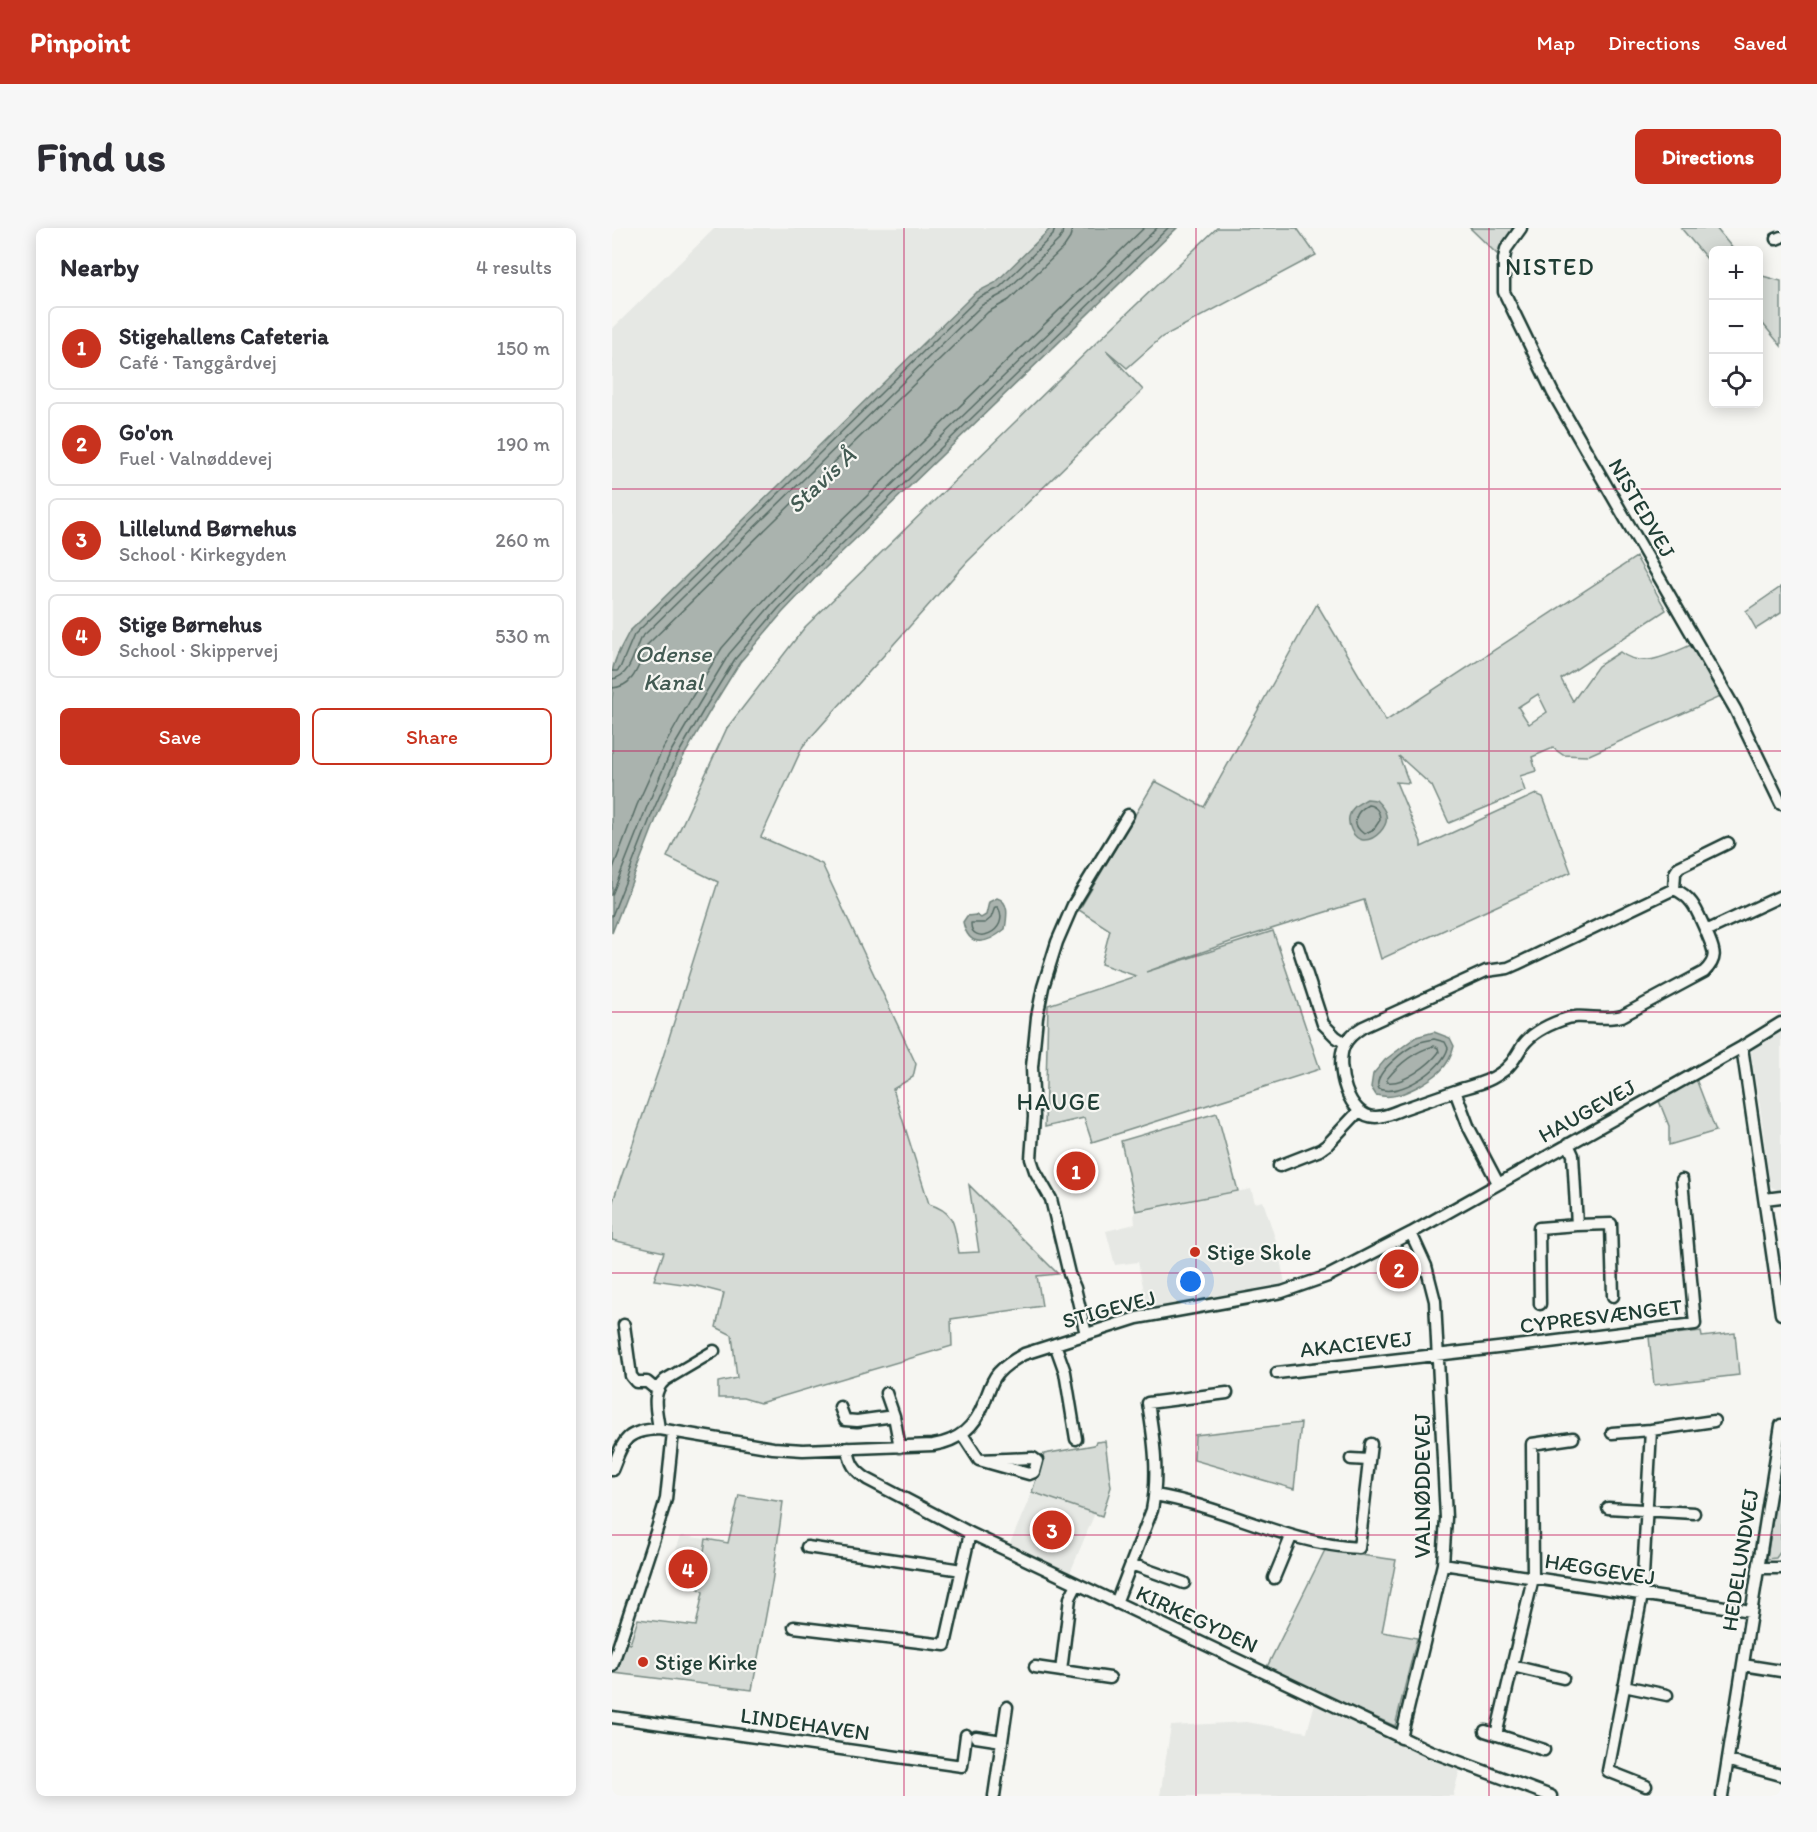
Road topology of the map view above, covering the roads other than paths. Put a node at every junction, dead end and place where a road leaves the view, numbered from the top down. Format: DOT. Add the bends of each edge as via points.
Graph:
graph roads {
  1 [pos="1521,228"];
  2 [pos="1781,804"];
  3 [pos="1128,815"];
  4 [pos="1728,843"];
  5 [pos="1674,889"];
  6 [pos="1781,896"];
  7 [pos="1706,931"];
  8 [pos="1298,947"];
  9 [pos="1781,1023"];
  10 [pos="1344,1046"];
  11 [pos="1742,1047"];
  12 [pos="1455,1091"];
  13 [pos="1359,1111"];
  14 [pos="1568,1144"];
  15 [pos="1279,1166"];
  16 [pos="1682,1180"];
  17 [pos="1498,1183"];
  18 [pos="1781,1197"];
  19 [pos="1765,1199"];
  20 [pos="1577,1225"];
  21 [pos="1411,1233"];
  22 [pos="1613,1296"];
  23 [pos="1540,1304"];
  24 [pos="1781,1314"];
  25 [pos="624,1325"];
  26 [pos="1086,1334"];
  27 [pos="1055,1344"];
  28 [pos="714,1351"];
  29 [pos="1439,1355"];
  30 [pos="1277,1373"];
  31 [pos="658,1386"];
  32 [pos="886,1393"];
  33 [pos="1227,1393"];
  34 [pos="840,1407"];
  35 [pos="894,1416"];
  36 [pos="1714,1421"];
  37 [pos="1781,1425"];
  38 [pos="659,1429"];
  39 [pos="1651,1430"];
  40 [pos="674,1432"];
  41 [pos="1612,1433"];
  42 [pos="962,1434"];
  43 [pos="1573,1438"];
  44 [pos="1076,1439"];
  45 [pos="618,1440"];
  46 [pos="1371,1444"];
  47 [pos="900,1447"];
  48 [pos="848,1448"];
  49 [pos="1351,1459"];
  50 [pos="979,1460"];
  51 [pos="1370,1460"];
  52 [pos="612,1470"];
  53 [pos="1155,1495"];
  54 [pos="1608,1508"];
  55 [pos="1647,1510"];
  56 [pos="1695,1513"];
  57 [pos="970,1533"];
  58 [pos="1291,1537"];
  59 [pos="807,1547"];
  60 [pos="1131,1564"];
  61 [pos="1443,1564"];
  62 [pos="1758,1568"];
  63 [pos="1781,1568"];
  64 [pos="962,1570"];
  65 [pos="1274,1578"];
  66 [pos="1533,1578"];
  67 [pos="1184,1583"];
  68 [pos="1077,1584"];
  69 [pos="1642,1595"];
  70 [pos="1116,1602"];
  71 [pos="1751,1611"];
  72 [pos="794,1627"];
  73 [pos="1743,1665"];
  74 [pos="612,1666"];
  75 [pos="1512,1666"];
  76 [pos="1035,1667"];
  77 [pos="1061,1671"];
  78 [pos="1781,1671"];
  79 [pos="1110,1678"];
  80 [pos="1563,1678"];
  81 [pos="1624,1686"];
  82 [pos="1667,1695"];
  83 [pos="1007,1707"];
  84 [pos="612,1717"];
  85 [pos="1401,1738"];
  86 [pos="1002,1741"];
  87 [pos="1544,1750"];
  88 [pos="1729,1761"];
  89 [pos="1781,1775"];
  90 [pos="1646,1786"];
  91 [pos="994,1796"];
  92 [pos="1551,1796"];
  93 [pos="1722,1796"];
  1 -- 2 [label="street, NISTEDVEJ" via="1506,249 1504,292 1553,393 1735,709"];
  3 -- 26 [label="street" via="1073,905 1057,942 1037,1017 1032,1067 1031,1159 1051,1199"];
  4 -- 5 [label="street" via="1679,867"];
  5 -- 7 [label="street" via="1692,901"];
  5 -- 10 [label="street" via="1545,945 1508,968 1486,971 1372,1023 1353,1033"];
  6 -- 7 [label="street"];
  7 -- 12 [label="street" via="1715,955 1704,972 1622,1016 1563,1019 1536,1032 1498,1075"];
  8 -- 10 [label="street" via="1323,1024"];
  9 -- 11 [label="street, HAUGEVEJ"];
  10 -- 13 [label="street" via="1343,1077"];
  11 -- 14 [label="street, HAUGEVEJ"];
  11 -- 19 [label="street"];
  12 -- 13 [label="street" via="1377,1117"];
  12 -- 17 [label="street"];
  13 -- 15 [label="street" via="1320,1150"];
  14 -- 17 [label="street, HAUGEVEJ"];
  14 -- 20 [label="street" via="1573,1155"];
  16 -- 29 [label="street, CYPRESVÆNGET" via="1695,1324"];
  17 -- 21 [label="street, HAUGEVEJ"];
  18 -- 19 [label="street"];
  19 -- 24 [label="street"];
  20 -- 22 [label="street" via="1611,1224"];
  20 -- 23 [label="street" via="1539,1228"];
  21 -- 26 [label="street, STIGEVEJ" via="1328,1276 1290,1290 1137,1318"];
  21 -- 29 [label="street, VALNØDDEVEJ" via="1426,1266 1435,1301"];
  25 -- 31 [label="street" via="631,1376 636,1382"];
  26 -- 27 [label="street, STIGEVEJ"];
  27 -- 42 [label="street, STIGEVEJ" via="1024,1354 1005,1366 975,1420"];
  27 -- 44 [label="street, STIGEVEJ" via="1065,1372"];
  28 -- 31 [label="street"];
  29 -- 30 [label="street, AKACIEVEJ"];
  29 -- 61 [label="street, VALNØDDEVEJ" via="1446,1518"];
  31 -- 38 [label="street"];
  32 -- 35 [label="street"];
  33 -- 53 [label="street" via="1148,1403 1155,1452"];
  34 -- 35 [label="street" via="844,1420"];
  35 -- 47 [label="street"];
  36 -- 39 [label="street"];
  37 -- 62 [label="street, HEDELUNDVEJ"];
  38 -- 40 [label="street"];
  38 -- 45 [label="street"];
  39 -- 41 [label="street"];
  39 -- 55 [label="street"];
  40 -- 48 [label="street" via="773,1448"];
  40 -- 74 [label="street" via="666,1499"];
  42 -- 47 [label="street" via="944,1444"];
  42 -- 50 [label="street"];
  43 -- 66 [label="street" via="1532,1444"];
  45 -- 52 [label="street"];
  46 -- 51 [label="street"];
  47 -- 48 [label="street"];
  48 -- 57 [label="street, KIRKEGYDEN" via="849,1461 856,1472"];
  49 -- 51 [label="street"];
  51 -- 58 [label="street" via="1359,1548"];
  53 -- 58 [label="street" via="1202,1505"];
  53 -- 60 [label="street"];
  54 -- 55 [label="street"];
  55 -- 56 [label="street"];
  55 -- 69 [label="street"];
  57 -- 64 [label="street"];
  57 -- 68 [label="street, KIRKEGYDEN"];
  58 -- 65 [label="street"];
  59 -- 64 [label="street"];
  60 -- 67 [label="street"];
  60 -- 70 [label="street"];
  61 -- 66 [label="street, HÆGGEVEJ"];
  61 -- 85 [label="street, VALNØDDEVEJ"];
  62 -- 63 [label="street"];
  62 -- 71 [label="street, HEDELUNDVEJ"];
  64 -- 72 [label="street" via="945,1645"];
  66 -- 69 [label="street, HÆGGEVEJ"];
  66 -- 75 [label="street"];
  68 -- 70 [label="street, KIRKEGYDEN"];
  68 -- 77 [label="street" via="1070,1598"];
  69 -- 71 [label="street, HÆGGEVEJ"];
  69 -- 81 [label="street"];
  70 -- 85 [label="street, KIRKEGYDEN"];
  71 -- 73 [label="street, HEDELUNDVEJ"];
  73 -- 78 [label="street, HEDELUNDVEJ"];
  73 -- 88 [label="street, HEDELUNDVEJ"];
  75 -- 80 [label="street"];
  75 -- 87 [label="street" via="1491,1733"];
  76 -- 77 [label="street"];
  77 -- 79 [label="street"];
  81 -- 82 [label="street"];
  81 -- 90 [label="street" via="1608,1771"];
  83 -- 86 [label="street"];
  84 -- 86 [label="street, LINDEHAVEN" via="962,1766 971,1736"];
  85 -- 92 [label="street, KIRKEGYDEN"];
  86 -- 91 [label="street"];
  88 -- 89 [label="street"];
  88 -- 93 [label="street, HEDELUNDVEJ"];
}
